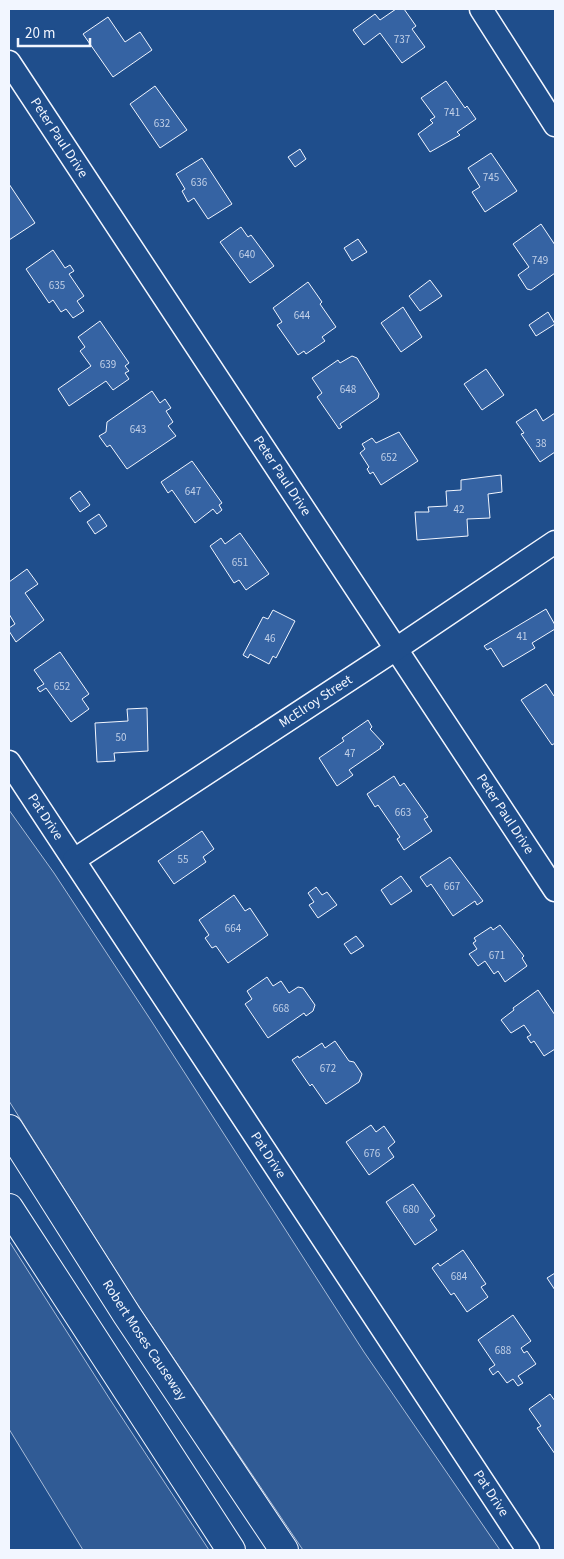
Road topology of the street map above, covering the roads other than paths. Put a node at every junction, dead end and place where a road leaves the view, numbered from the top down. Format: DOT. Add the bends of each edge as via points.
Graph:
graph roads {
  1 [pos="481,9"];
  2 [pos="9,62"];
  3 [pos="555,125"];
  4 [pos="555,542"];
  5 [pos="396,649"];
  6 [pos="9,762"];
  7 [pos="74,860"];
  8 [pos="555,890"];
  9 [pos="9,1129"];
  10 [pos="9,1208"];
  11 [pos="231,1550"];
  12 [pos="284,1550"];
  13 [pos="528,1550"];
  1 -- 3 [label="street"];
  2 -- 5 [label="street, Peter Paul Drive"];
  4 -- 5 [label="street, McElroy Street"];
  5 -- 7 [label="street, McElroy Street"];
  5 -- 8 [label="street, Peter Paul Drive"];
  6 -- 7 [label="street, Pat Drive"];
  7 -- 13 [label="street, Pat Drive"];
  9 -- 12 [label="highway, Robert Moses Causeway" via="133,1324"];
  10 -- 11 [label="highway"];
}
